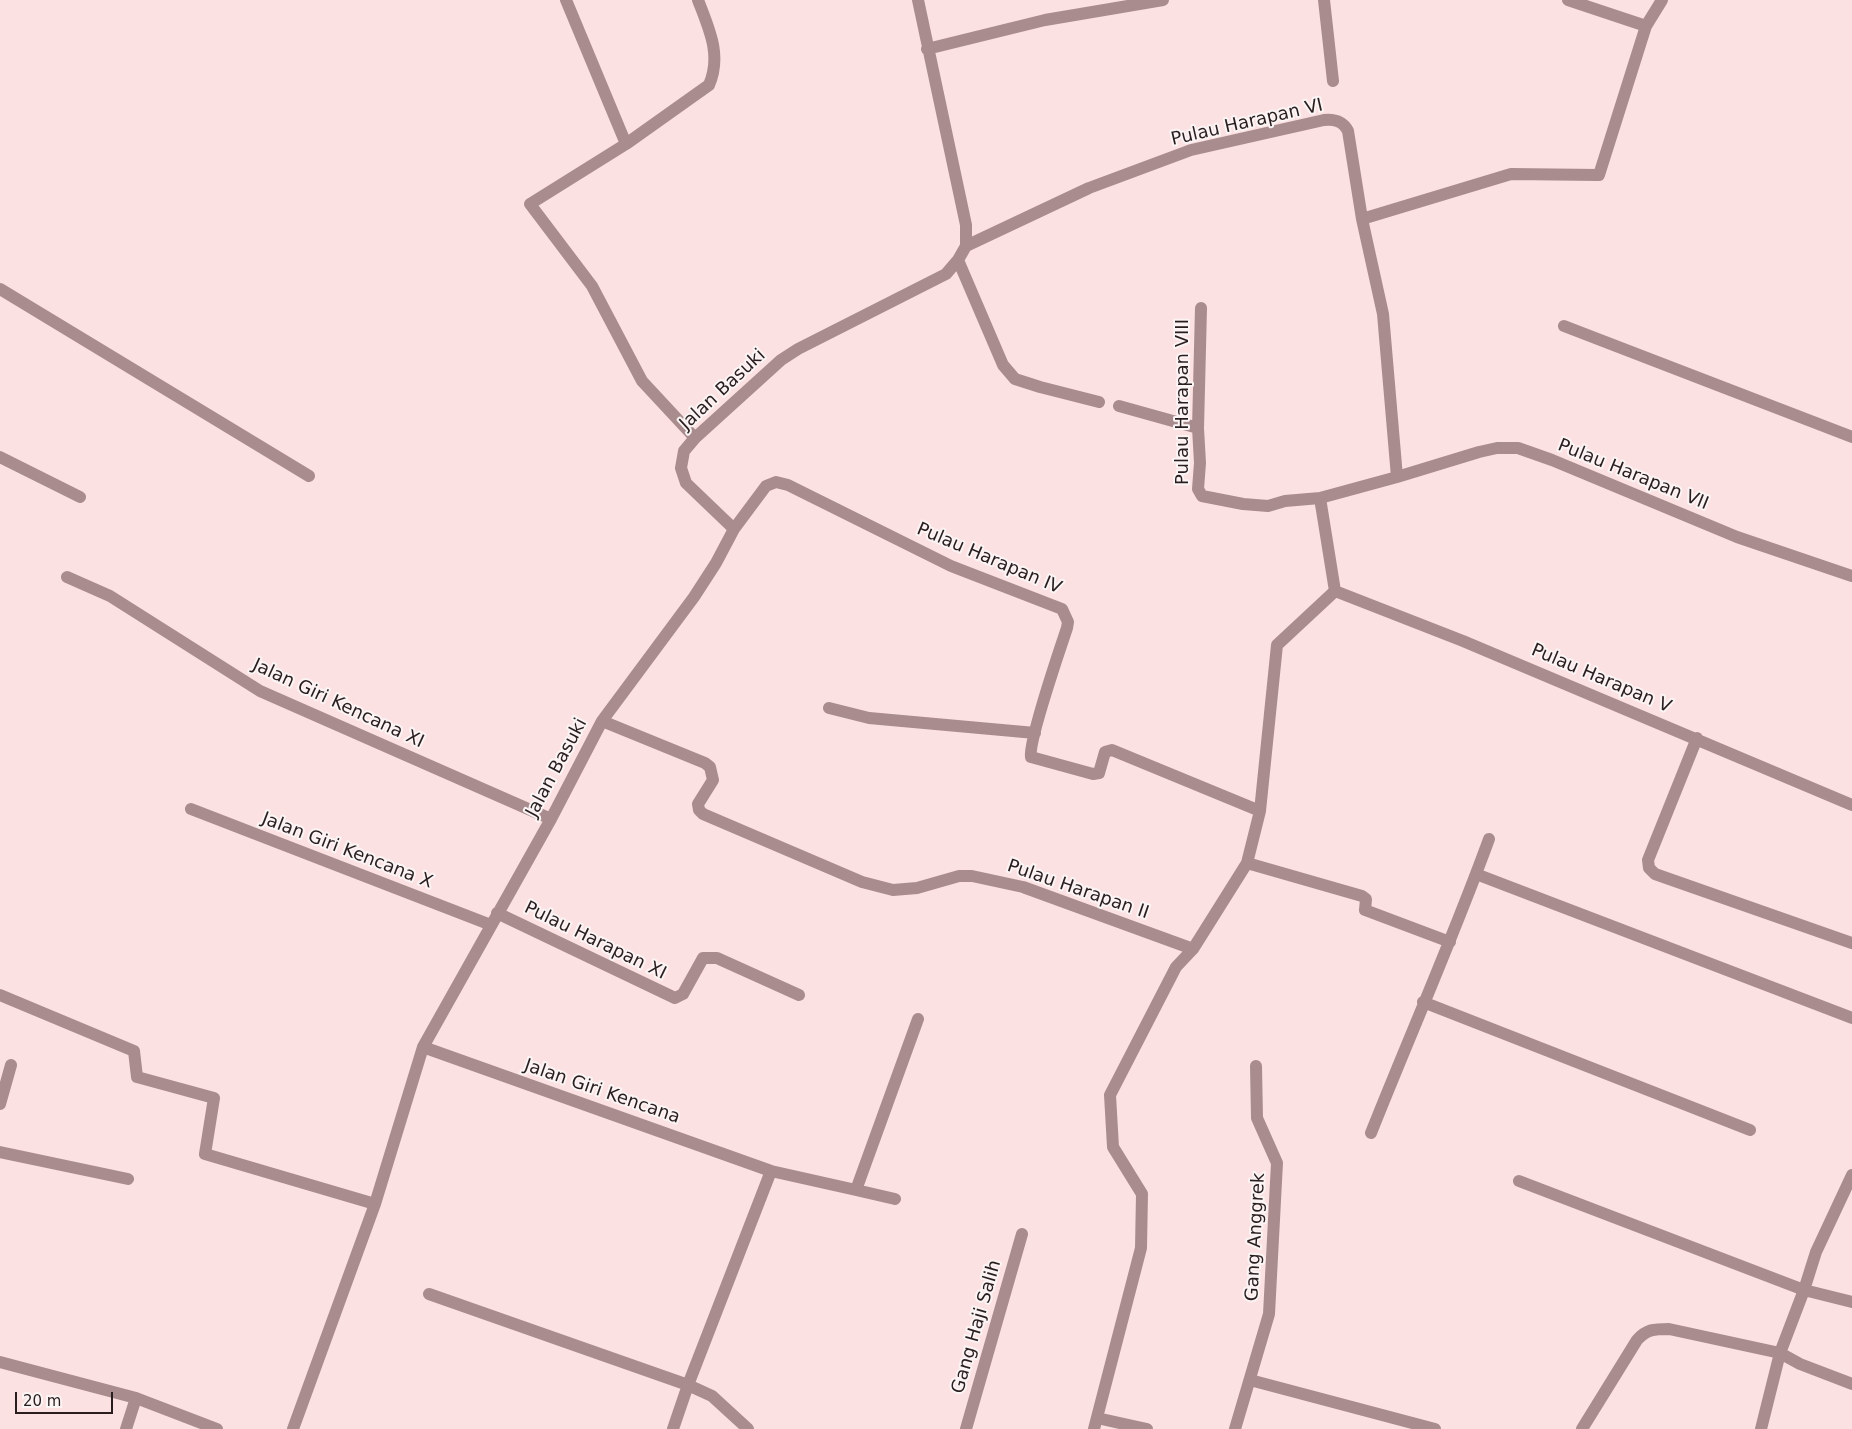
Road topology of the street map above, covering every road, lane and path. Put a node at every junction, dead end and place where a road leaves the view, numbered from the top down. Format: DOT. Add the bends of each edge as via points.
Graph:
graph roads {
  1 [pos="566,0"];
  2 [pos="698,0"];
  3 [pos="918,0"];
  4 [pos="1163,0"];
  5 [pos="1324,0"];
  6 [pos="1568,0"];
  7 [pos="1662,0"];
  8 [pos="1646,26"];
  9 [pos="927,48"];
  10 [pos="1333,81"];
  11 [pos="626,144"];
  12 [pos="1362,219"];
  13 [pos="966,246"];
  14 [pos="958,260"];
  15 [pos="0,289"];
  16 [pos="1201,308"];
  17 [pos="1564,326"];
  18 [pos="1099,402"];
  19 [pos="1119,406"];
  20 [pos="1198,428"];
  21 [pos="1852,437"];
  22 [pos="694,438"];
  23 [pos="0,457"];
  24 [pos="309,476"];
  25 [pos="1397,478"];
  26 [pos="80,497"];
  27 [pos="1320,498"];
  28 [pos="734,529"];
  29 [pos="1852,576"];
  30 [pos="67,577"];
  31 [pos="1335,591"];
  32 [pos="829,708"];
  33 [pos="602,721"];
  34 [pos="1035,734"];
  35 [pos="1697,738"];
  36 [pos="1852,805"];
  37 [pos="191,809"];
  38 [pos="1260,811"];
  39 [pos="551,819"];
  40 [pos="1489,839"];
  41 [pos="1248,863"];
  42 [pos="1476,874"];
  43 [pos="494,919"];
  44 [pos="1450,942"];
  45 [pos="1852,943"];
  46 [pos="1193,949"];
  47 [pos="0,995"];
  48 [pos="799,995"];
  49 [pos="1423,1002"];
  50 [pos="1852,1018"];
  51 [pos="918,1019"];
  52 [pos="423,1047"];
  53 [pos="11,1065"];
  54 [pos="1256,1066"];
  55 [pos="0,1104"];
  56 [pos="1750,1130"];
  57 [pos="1371,1133"];
  58 [pos="0,1152"];
  59 [pos="770,1170"];
  60 [pos="1852,1175"];
  61 [pos="128,1179"];
  62 [pos="1519,1181"];
  63 [pos="856,1190"];
  64 [pos="895,1199"];
  65 [pos="375,1204"];
  66 [pos="1022,1234"];
  67 [pos="1804,1290"];
  68 [pos="429,1294"];
  69 [pos="1852,1302"];
  70 [pos="1780,1353"];
  71 [pos="0,1362"];
  72 [pos="1250,1380"];
  73 [pos="1852,1384"];
  74 [pos="688,1385"];
  75 [pos="136,1398"];
  76 [pos="1095,1423"];
  77 [pos="126,1429"];
  78 [pos="216,1429"];
  79 [pos="293,1429"];
  80 [pos="673,1429"];
  81 [pos="748,1429"];
  82 [pos="966,1429"];
  83 [pos="1147,1429"];
  84 [pos="1235,1429"];
  85 [pos="1435,1429"];
  86 [pos="1582,1429"];
  87 [pos="1761,1429"];
  1 -- 11 [label="street"];
  2 -- 11 [label="street" via="713,40 715,72 709,85"];
  3 -- 9 [label="street"];
  4 -- 9 [label="street" via="1044,20"];
  5 -- 10 [label="street"];
  6 -- 8 [label="street"];
  7 -- 8 [label="street"];
  8 -- 12 [label="street" via="1599,175 1511,174"];
  9 -- 13 [label="street" via="966,225"];
  11 -- 22 [label="street" via="530,204 592,286 642,382"];
  12 -- 13 [label="street, Pulau Harapan VI" via="1348,132 1345,125 1332,120 1191,150 1089,188"];
  12 -- 25 [label="street, Pulau Harapan VI" via="1382,314"];
  13 -- 14 [label="street, Jalan Basuki"];
  14 -- 18 [label="street" via="1003,365 1015,379"];
  14 -- 22 [label="street, Jalan Basuki" via="946,274 781,360"];
  15 -- 24 [label="street"];
  16 -- 20 [label="street, Pulau Harapan VIII"];
  17 -- 21 [label="street"];
  19 -- 20 [label="street"];
  20 -- 27 [label="street, Pulau Harapan VIII" via="1198,489 1202,496 1268,506"];
  22 -- 28 [label="street, Jalan Basuki" via="684,451 681,468 686,483"];
  23 -- 26 [label="street"];
  25 -- 27 [label="street, Pulau Harapan VII"];
  25 -- 29 [label="street, Pulau Harapan VII" via="1479,452 1518,448 1737,537"];
  27 -- 31 [label="street"];
  28 -- 33 [label="street, Jalan Basuki" via="694,597"];
  28 -- 34 [label="street, Pulau Harapan IV" via="766,486 776,482 951,566 1062,609 1067,628"];
  30 -- 39 [label="street, Jalan Giri Kencana XI" via="110,596 260,691"];
  31 -- 35 [label="street, Pulau Harapan V"];
  31 -- 38 [label="street" via="1277,645"];
  32 -- 34 [label="street" via="869,718"];
  33 -- 39 [label="street, Jalan Basuki"];
  33 -- 46 [label="street, Pulau Harapan II" via="710,767 713,780 698,804 703,814 862,882 893,890 972,876 1023,887"];
  34 -- 38 [label="street, Pulau Harapan IV" via="1030,752 1032,757 1093,774 1099,773 1105,752 1112,750"];
  35 -- 36 [label="street, Pulau Harapan V"];
  35 -- 45 [label="street" via="1648,860 1649,868 1656,874"];
  37 -- 43 [label="street, Jalan Giri Kencana X"];
  38 -- 41 [label="street"];
  39 -- 43 [label="street, Jalan Basuki"];
  40 -- 42 [label="street"];
  41 -- 44 [label="street" via="1362,896 1366,899 1365,910"];
  41 -- 46 [label="street"];
  42 -- 44 [label="street"];
  42 -- 50 [label="street"];
  43 -- 48 [label="street, Pulau Harapan XI" via="675,998 683,994 703,958 709,957"];
  43 -- 52 [label="street, Jalan Basuki"];
  44 -- 49 [label="street"];
  46 -- 76 [label="street" via="1176,967 1110,1095 1113,1147 1142,1194 1140,1248"];
  47 -- 65 [label="street" via="134,1051 137,1077 214,1098 205,1154"];
  49 -- 56 [label="street"];
  49 -- 57 [label="street"];
  51 -- 63 [label="street"];
  52 -- 59 [label="street, Jalan Giri Kencana"];
  52 -- 65 [label="street, Jalan Basuki"];
  53 -- 55 [label="street"];
  54 -- 72 [label="street, Gang Anggrek" via="1257,1118 1277,1163 1269,1314"];
  58 -- 61 [label="street"];
  59 -- 63 [label="street, Jalan Giri Kencana"];
  59 -- 74 [label="street"];
  60 -- 67 [label="street" via="1816,1252"];
  62 -- 67 [label="street"];
  63 -- 64 [label="street, Jalan Giri Kencana"];
  65 -- 79 [label="street, Jalan Basuki"];
  66 -- 82 [label="street, Gang Haji Salih"];
  67 -- 69 [label="street"];
  67 -- 70 [label="street"];
  68 -- 74 [label="street"];
  70 -- 73 [label="street"];
  70 -- 86 [label="street" via="1669,1329 1645,1332"];
  70 -- 87 [label="street"];
  71 -- 75 [label="street"];
  72 -- 84 [label="street, Gang Anggrek"];
  72 -- 85 [label="street"];
  74 -- 80 [label="street"];
  74 -- 81 [label="street" via="712,1396"];
  75 -- 77 [label="street"];
  75 -- 78 [label="street"];
  76 -- 83 [label="street"];
}
